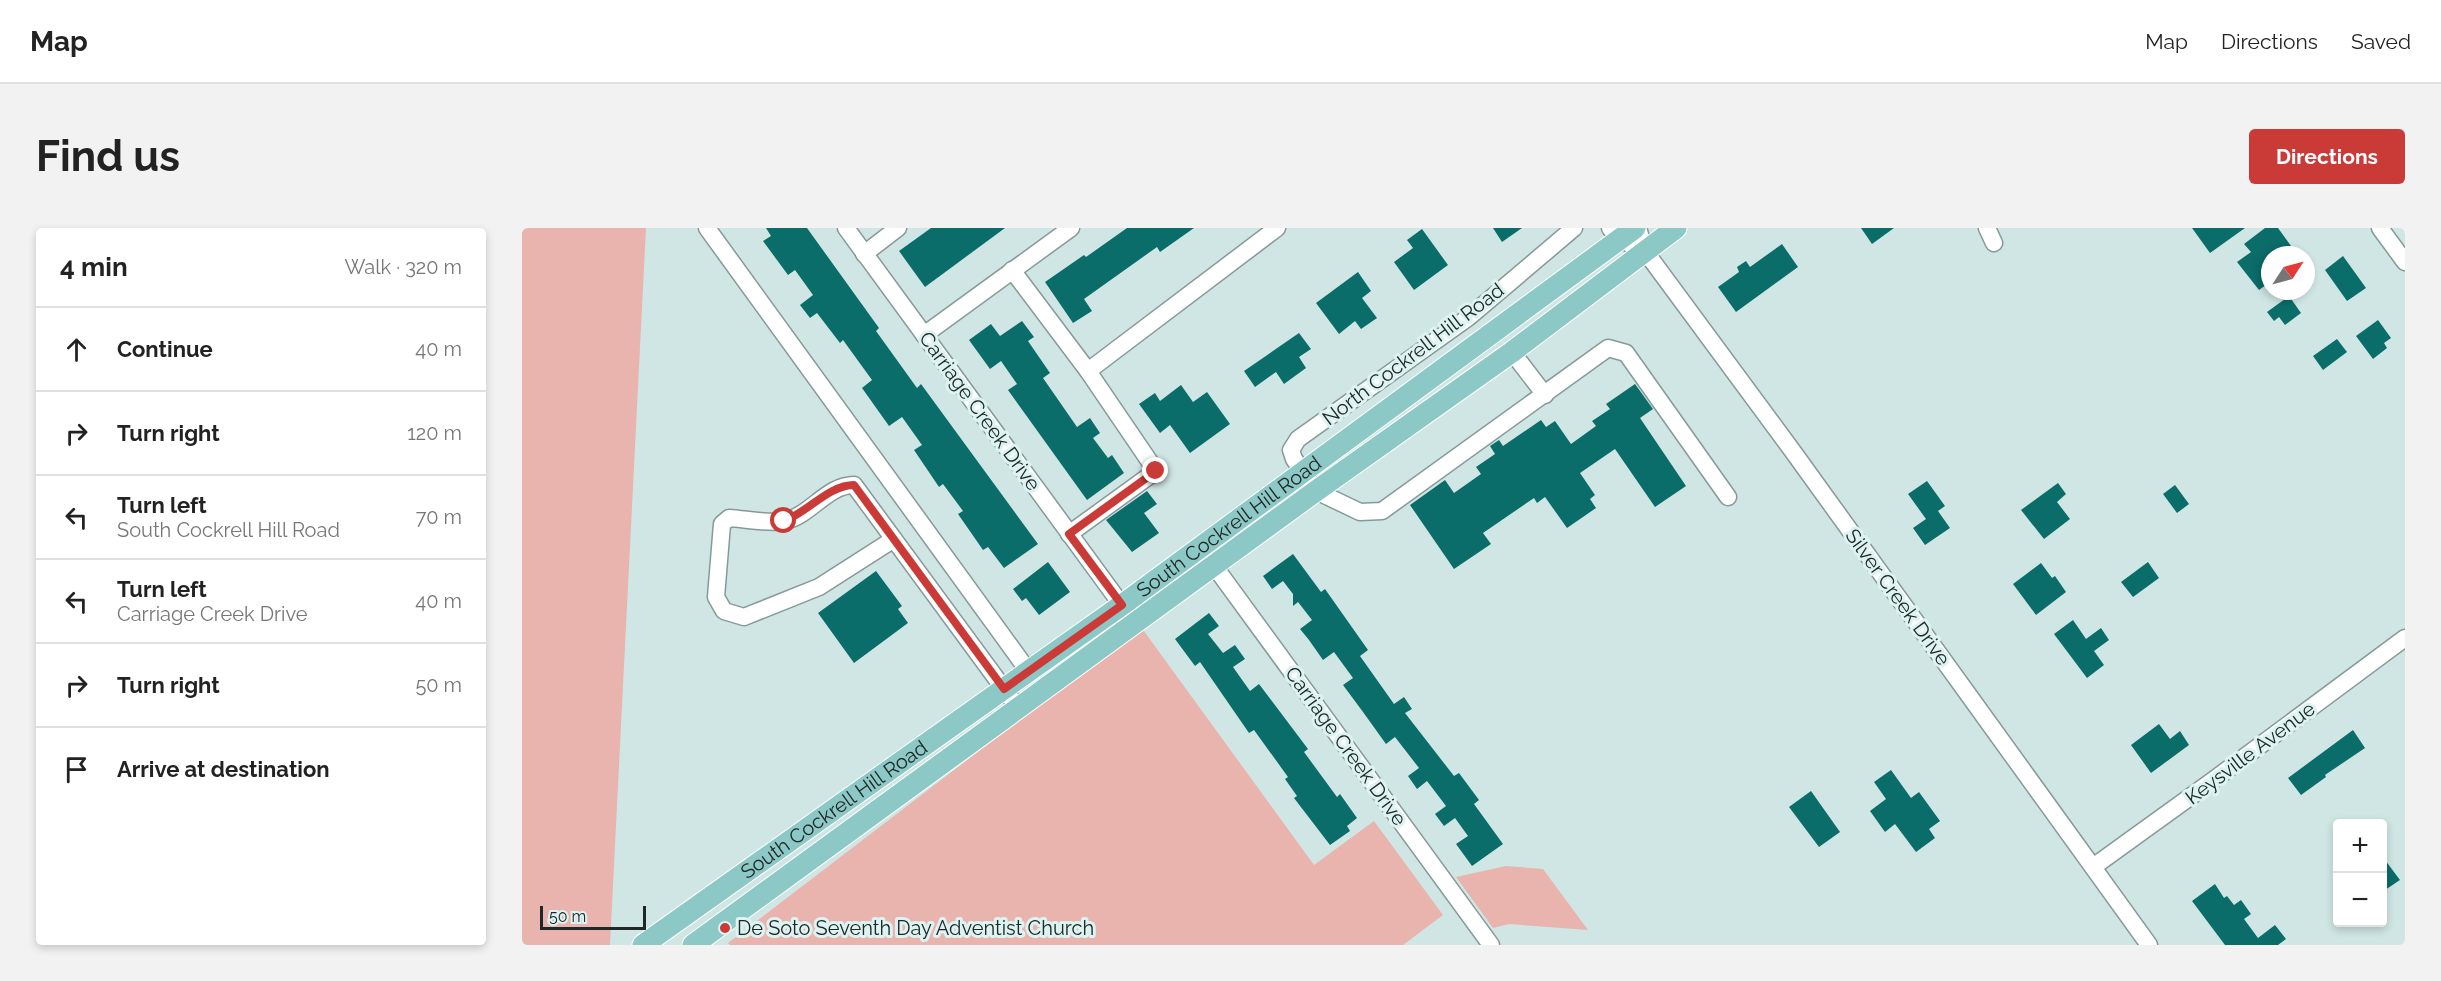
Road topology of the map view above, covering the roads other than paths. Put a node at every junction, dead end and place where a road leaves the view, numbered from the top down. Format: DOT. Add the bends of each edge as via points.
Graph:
graph roads {
  1 [pos="707,228"];
  2 [pos="846,228"];
  3 [pos="898,228"];
  4 [pos="1071,228"];
  5 [pos="1277,228"];
  6 [pos="1574,228"];
  7 [pos="1676,228"];
  8 [pos="2380,228"];
  9 [pos="1626,231"];
  10 [pos="1645,251"];
  11 [pos="864,254"];
  12 [pos="2405,262"];
  13 [pos="1012,270"];
  14 [pos="924,335"];
  15 [pos="1512,352"];
  16 [pos="1088,370"];
  17 [pos="1545,394"];
  18 [pos="1303,473"];
  19 [pos="1316,491"];
  20 [pos="1728,497"];
  21 [pos="1069,534"];
  22 [pos="894,538"];
  23 [pos="1201,547"];
  24 [pos="1214,566"];
  25 [pos="1122,605"];
  26 [pos="1135,623"];
  27 [pos="2405,638"];
  28 [pos="1029,672"];
  29 [pos="1004,689"];
  30 [pos="1018,708"];
  31 [pos="2093,867"];
  32 [pos="703,942"];
  33 [pos="642,945"];
  34 [pos="1491,945"];
  35 [pos="2150,945"];
  1 -- 28 [label="street"];
  2 -- 11 [label="street, Carriage Creek Drive"];
  3 -- 11 [label="street"];
  4 -- 13 [label="street"];
  5 -- 16 [label="street"];
  6 -- 18 [label="street, North Cockrell Hill Road" via="1469,317 1298,439 1291,450"];
  7 -- 10 [label="main road, South Cockrell Hill Road"];
  8 -- 12 [label="street"];
  9 -- 10 [label="street, Silver Creek Drive"];
  9 -- 18 [label="main road, South Cockrell Hill Road"];
  10 -- 15 [label="main road, South Cockrell Hill Road"];
  10 -- 31 [label="street, Silver Creek Drive"];
  11 -- 14 [label="street, Carriage Creek Drive"];
  13 -- 14 [label="street"];
  13 -- 16 [label="street"];
  14 -- 21 [label="street, Carriage Creek Drive"];
  15 -- 17 [label="street"];
  15 -- 19 [label="main road, South Cockrell Hill Road"];
  16 -- 21 [label="street" via="1156,471"];
  17 -- 19 [label="street" via="1382,511 1360,512"];
  17 -- 20 [label="street" via="1608,348 1626,353"];
  18 -- 19 [label="street, North Cockrell Hill Road"];
  18 -- 23 [label="main road, South Cockrell Hill Road"];
  19 -- 24 [label="main road, South Cockrell Hill Road"];
  21 -- 25 [label="street, Carriage Creek Drive"];
  22 -- 22 [label="street" via="854,485 843,485 784,521 729,518 722,524 716,597 724,611 744,618 819,587"];
  22 -- 29 [label="street"];
  23 -- 24 [label="street, Carriage Creek Drive"];
  23 -- 25 [label="main road, South Cockrell Hill Road"];
  24 -- 26 [label="main road, South Cockrell Hill Road"];
  24 -- 34 [label="street, Carriage Creek Drive"];
  25 -- 26 [label="street, Carriage Creek Drive"];
  25 -- 28 [label="main road, South Cockrell Hill Road"];
  26 -- 30 [label="main road, South Cockrell Hill Road"];
  27 -- 31 [label="street, Keysville Avenue"];
  28 -- 29 [label="main road, South Cockrell Hill Road"];
  29 -- 30 [label="street"];
  29 -- 33 [label="main road, South Cockrell Hill Road"];
  30 -- 32 [label="main road, South Cockrell Hill Road"];
  31 -- 35 [label="street, Silver Creek Drive"];
}
